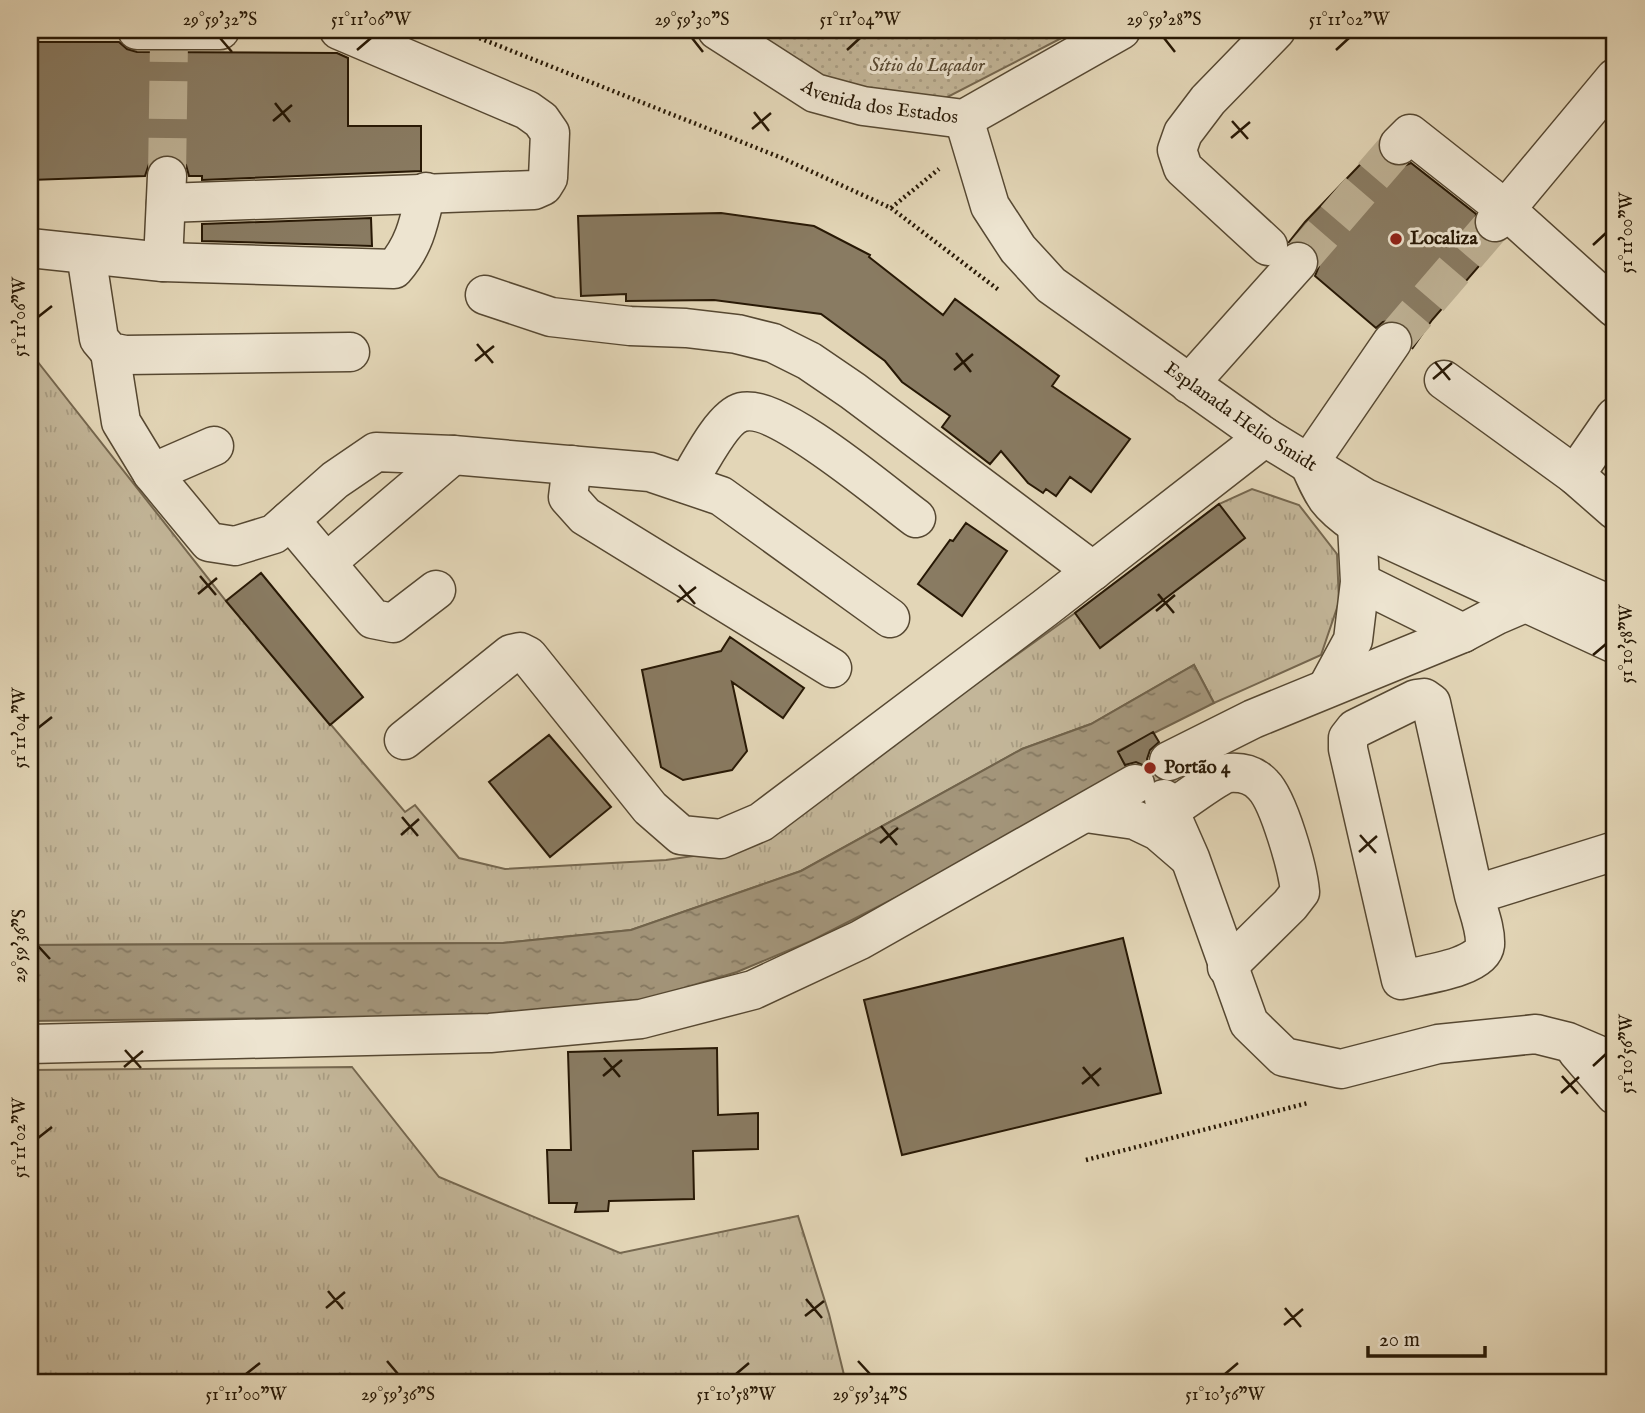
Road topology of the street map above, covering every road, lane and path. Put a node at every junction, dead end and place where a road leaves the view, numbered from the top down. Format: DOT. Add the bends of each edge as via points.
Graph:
graph roads {
  1 [pos="220,30"];
  2 [pos="339,30"];
  3 [pos="459,30"];
  4 [pos="717,30"];
  5 [pos="1121,30"];
  6 [pos="1276,30"];
  7 [pos="162,33"];
  8 [pos="1615,78"];
  9 [pos="969,135"];
  10 [pos="1405,140"];
  11 [pos="426,192"];
  12 [pos="891,208"];
  13 [pos="1500,215"];
  14 [pos="30,248"];
  15 [pos="86,254"];
  16 [pos="163,262"];
  17 [pos="1610,294"];
  18 [pos="485,295"];
  19 [pos="1004,295"];
  20 [pos="1392,342"];
  21 [pos="110,352"];
  22 [pos="350,352"];
  23 [pos="1444,380"];
  24 [pos="1189,383"];
  25 [pos="1615,417"];
  26 [pos="1265,438"];
  27 [pos="214,446"];
  28 [pos="453,455"];
  29 [pos="1309,463"];
  30 [pos="572,465"];
  31 [pos="152,473"];
  32 [pos="1575,475"];
  33 [pos="687,484"];
  34 [pos="1615,510"];
  35 [pos="916,518"];
  36 [pos="290,520"];
  37 [pos="1357,525"];
  38 [pos="326,563"];
  39 [pos="1093,571"];
  40 [pos="1360,582"];
  41 [pos="436,590"];
  42 [pos="1525,603"];
  43 [pos="1615,607"];
  44 [pos="890,618"];
  45 [pos="1463,633"];
  46 [pos="1615,644"];
  47 [pos="832,668"];
  48 [pos="1327,688"];
  49 [pos="404,740"];
  50 [pos="1169,761"];
  51 [pos="1156,798"];
  52 [pos="1086,813"];
  53 [pos="1615,851"];
  54 [pos="1190,858"];
  55 [pos="1474,895"];
  56 [pos="1227,967"];
  57 [pos="1568,1042"];
  58 [pos="30,1044"];
  59 [pos="1615,1062"];
  60 [pos="1615,1095"];
  61 [pos="1309,1103"];
  62 [pos="1086,1160"];
  1 -- 7 [label="street"];
  2 -- 11 [label="street" via="527,110 550,133 548,178 543,186 534,190"];
  3 -- 12 [label="path" via="782,158"];
  4 -- 9 [label="street, Avenida dos Estados" via="815,93"];
  5 -- 9 [label="street, Avenida dos Estados"];
  6 -- 24 [label="street" via="1208,100 1183,133 1177,150 1183,168 1283,254"];
  8 -- 13 [label="street"];
  9 -- 12 [label="path" via="953,157"];
  9 -- 24 [label="street, Esplanada Helio Smidt" via="990,206 1018,249 1051,285"];
  10 -- 13 [label="street"];
  11 -- 16 [label="street" via="408,254 394,269"];
  11 -- 16 [label="street" via="166,189"];
  12 -- 19 [label="path"];
  13 -- 17 [label="street"];
  14 -- 15 [label="street"];
  15 -- 16 [label="street"];
  15 -- 21 [label="street" via="99,339"];
  18 -- 39 [label="street" via="551,317 724,332 773,343 852,391"];
  20 -- 29 [label="street"];
  21 -- 22 [label="street"];
  21 -- 31 [label="street" via="121,422"];
  23 -- 32 [label="street"];
  24 -- 26 [label="street, Esplanada Helio Smidt"];
  25 -- 32 [label="street"];
  26 -- 29 [label="street, Esplanada Helio Smidt"];
  26 -- 39 [label="street"];
  27 -- 31 [label="street"];
  28 -- 30 [label="street"];
  28 -- 36 [label="street" via="376,452"];
  28 -- 38 [label="street"];
  29 -- 37 [label="street" via="1334,509"];
  29 -- 43 [label="street, Esplanada Helio Smidt" via="1365,498"];
  30 -- 33 [label="street" via="650,471"];
  30 -- 47 [label="street" via="568,497 585,516"];
  31 -- 36 [label="street" via="209,542 235,546 274,534"];
  32 -- 34 [label="street"];
  33 -- 35 [label="street" via="726,422 743,412 763,415 810,437"];
  33 -- 44 [label="street" via="720,496"];
  36 -- 38 [label="street"];
  37 -- 40 [label="street"];
  37 -- 42 [label="street"];
  38 -- 41 [label="street" via="373,619 393,623"];
  39 -- 49 [label="street" via="761,822 721,839 681,835 650,808 528,656 520,652 510,654"];
  40 -- 45 [label="street"];
  40 -- 48 [label="street" via="1353,640"];
  42 -- 45 [label="street"];
  42 -- 46 [label="street"];
  45 -- 48 [label="street"];
  48 -- 50 [label="street"];
  51 -- 52 [label="street"];
  51 -- 54 [label="street"];
  51 -- 56 [label="street" via="1226,773 1247,774 1274,800 1300,892"];
  52 -- 54 [label="street" via="1135,820 1158,831"];
  52 -- 58 [label="street" via="860,940 801,968 753,990 641,1019 490,1033"];
  53 -- 55 [label="street"];
  54 -- 56 [label="street"];
  55 -- 55 [label="street" via="1485,935 1485,948 1477,958 1401,980 1348,738 1355,729 1416,699 1431,703"];
  56 -- 57 [label="street" via="1249,1023 1284,1057 1341,1069 1438,1044 1536,1034"];
  57 -- 59 [label="street"];
  57 -- 60 [label="street"];
  61 -- 62 [label="path"];
}
